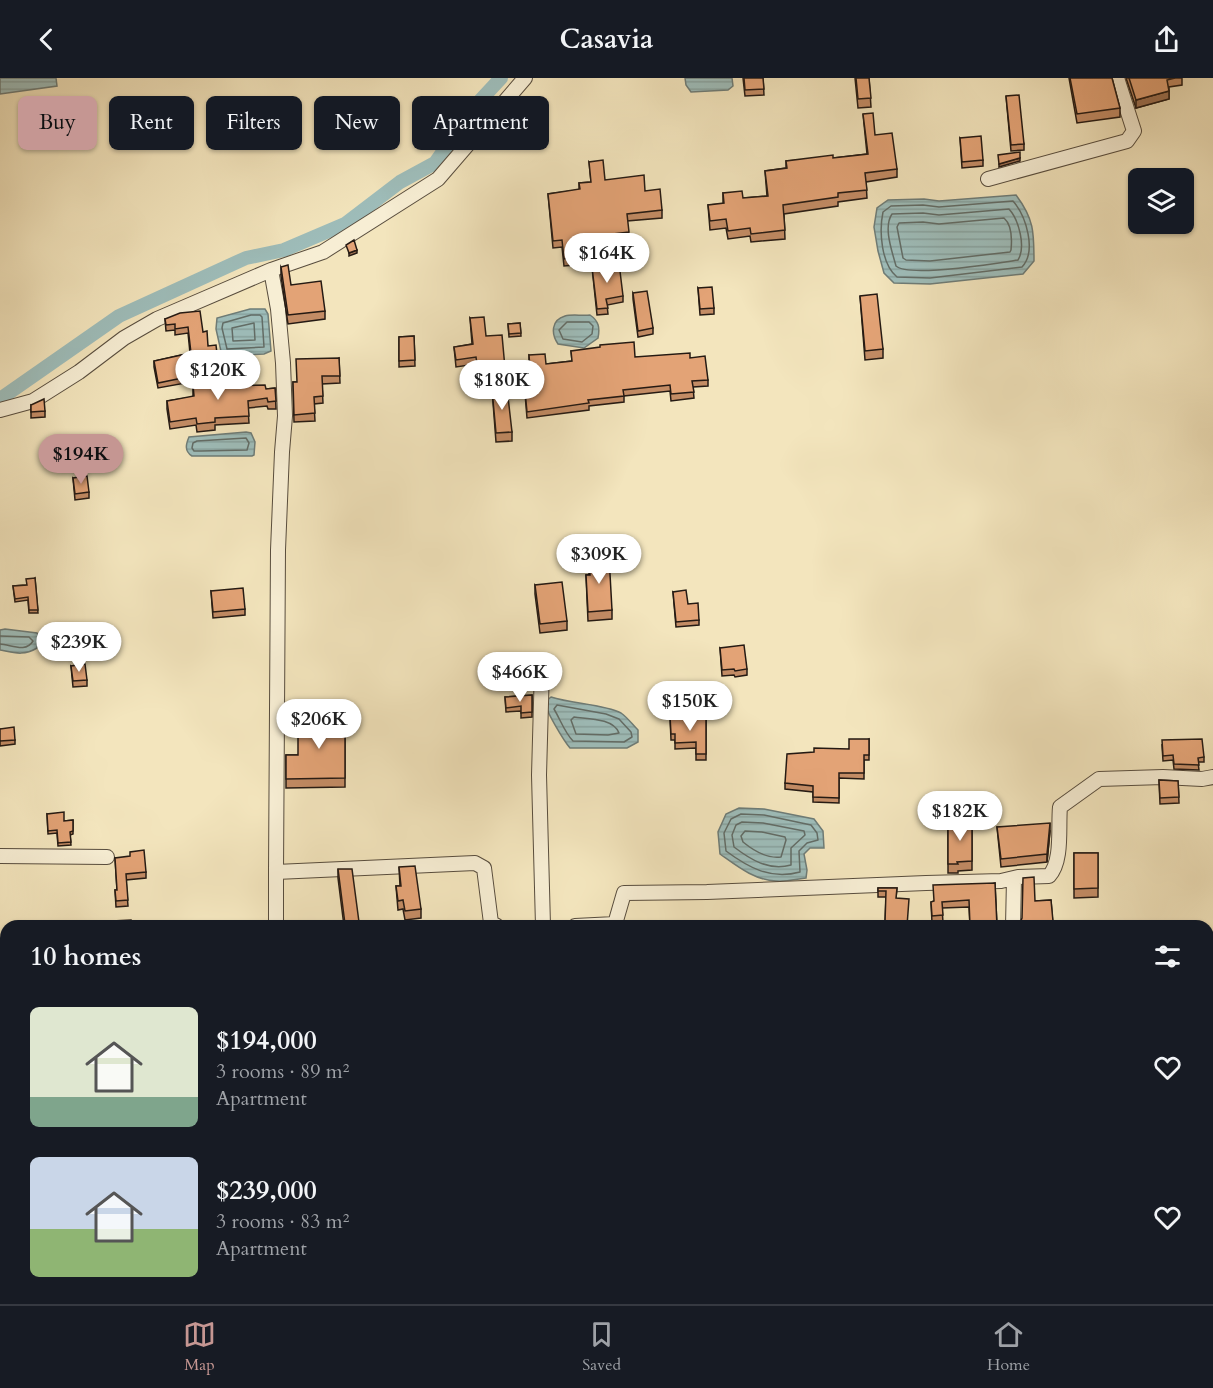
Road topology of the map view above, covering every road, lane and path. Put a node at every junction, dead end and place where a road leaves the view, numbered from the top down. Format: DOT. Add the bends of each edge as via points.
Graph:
graph roads {
  1 [pos="525,78"];
  2 [pos="1117,78"];
  3 [pos="988,179"];
  4 [pos="271,270"];
  5 [pos="0,410"];
  6 [pos="542,667"];
  7 [pos="1213,777"];
  8 [pos="0,856"];
  9 [pos="107,857"];
  10 [pos="276,872"];
  11 [pos="1014,879"];
  12 [pos="276,920"];
  13 [pos="491,920"];
  14 [pos="543,920"];
  15 [pos="616,920"];
  16 [pos="1013,920"];
  1 -- 4 [label="street" via="438,179 323,252"];
  2 -- 3 [label="street" via="1134,131 1127,141"];
  4 -- 5 [label="street" via="157,319 33,401"];
  4 -- 10 [label="street" via="281,342 285,416 278,550"];
  6 -- 14 [label="street" via="539,776"];
  7 -- 11 [label="street" via="1099,779 1060,807 1056,869 1049,876"];
  8 -- 9 [label="street"];
  10 -- 12 [label="street"];
  10 -- 13 [label="street" via="475,863 484,868"];
  11 -- 15 [label="street" via="624,893"];
  11 -- 16 [label="street"];
}
